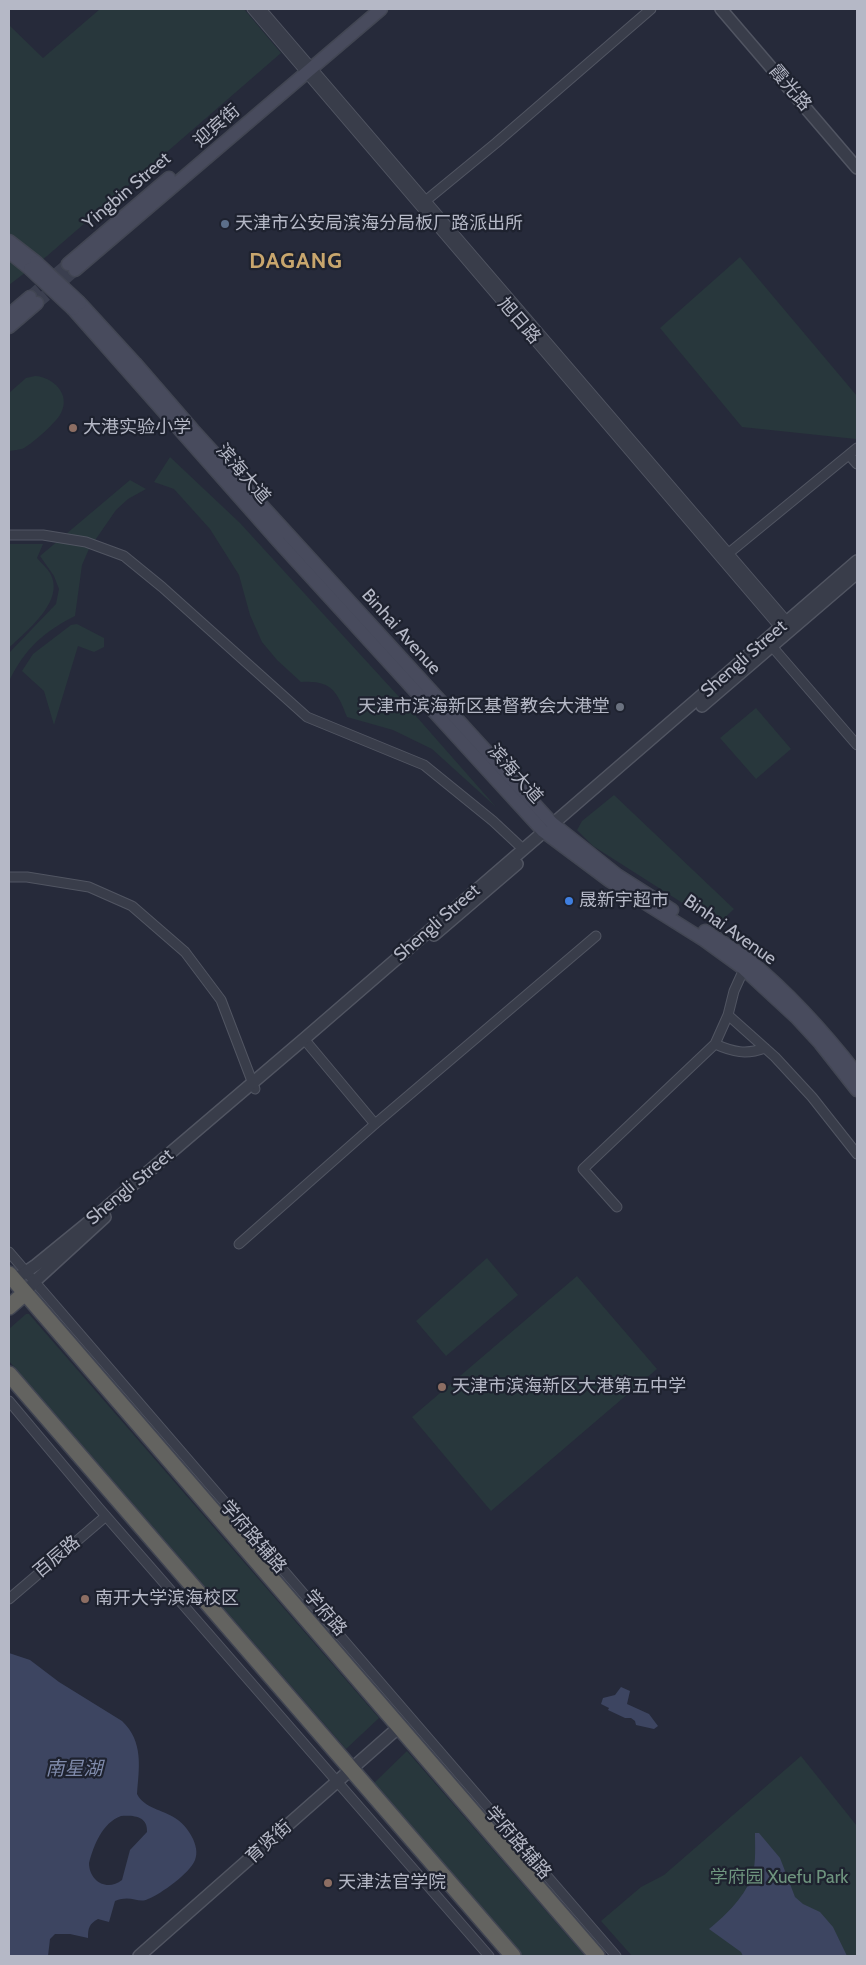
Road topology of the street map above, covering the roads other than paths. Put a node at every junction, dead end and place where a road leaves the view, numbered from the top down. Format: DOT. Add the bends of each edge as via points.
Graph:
graph roads {
  1 [pos="252,9"];
  2 [pos="261,9"];
  3 [pos="369,9"];
  4 [pos="381,9"];
  5 [pos="651,9"];
  6 [pos="722,9"];
  7 [pos="728,9"];
  8 [pos="307,67"];
  9 [pos="857,161"];
  10 [pos="857,168"];
  11 [pos="423,203"];
  12 [pos="9,241"];
  13 [pos="9,252"];
  14 [pos="33,266"];
  15 [pos="72,267"];
  16 [pos="77,306"];
  17 [pos="9,315"];
  18 [pos="9,327"];
  19 [pos="857,448"];
  20 [pos="849,455"];
  21 [pos="857,464"];
  22 [pos="9,535"];
  23 [pos="725,556"];
  24 [pos="857,561"];
  25 [pos="857,573"];
  26 [pos="786,628"];
  27 [pos="769,643"];
  28 [pos="857,745"];
  29 [pos="551,830"];
  30 [pos="523,849"];
  31 [pos="9,877"];
  32 [pos="596,936"];
  33 [pos="744,968"];
  34 [pos="728,1015"];
  35 [pos="306,1042"];
  36 [pos="714,1044"];
  37 [pos="765,1048"];
  38 [pos="857,1074"];
  39 [pos="253,1086"];
  40 [pos="857,1090"];
  41 [pos="375,1124"];
  42 [pos="857,1154"];
  43 [pos="617,1207"];
  44 [pos="239,1244"];
  45 [pos="9,1252"];
  46 [pos="14,1278"];
  47 [pos="29,1288"];
  48 [pos="9,1308"];
  49 [pos="9,1374"];
  50 [pos="9,1401"];
  51 [pos="106,1516"];
  52 [pos="9,1599"];
  53 [pos="399,1727"];
  54 [pos="351,1769"];
  55 [pos="338,1781"];
  56 [pos="139,1956"];
  57 [pos="489,1956"];
  58 [pos="513,1956"];
  59 [pos="597,1956"];
  60 [pos="616,1956"];
  1 -- 8 [label="street, 旭日路"];
  2 -- 8 [label="street, 旭日路"];
  3 -- 8 [label="main road"];
  4 -- 8 [label="main road, 迎宾街"];
  5 -- 11 [label="street"];
  6 -- 10 [label="street, 霞光路"];
  7 -- 9 [label="street, 霞光路"];
  8 -- 11 [label="street, 旭日路"];
  8 -- 15 [label="main road, 迎宾街"];
  11 -- 23 [label="street, 旭日路"];
  12 -- 14 [label="main road"];
  13 -- 14 [label="main road"];
  14 -- 16 [label="main road, bridge"];
  16 -- 29 [label="main road, Binhai Avenue" via="135,363"];
  16 -- 29 [label="main road, 滨海大道" via="279,542"];
  17 -- 18 [label="main road" via="33,300"];
  19 -- 20 [label="street"];
  20 -- 21 [label="street"];
  20 -- 23 [label="street"];
  22 -- 30 [label="street" via="43,535 86,542 124,556 307,716 424,765"];
  23 -- 26 [label="street, 旭日路"];
  24 -- 26 [label="street, Shengli Street"];
  25 -- 26 [label="street, Shengli Street"];
  26 -- 27 [label="street, Shengli Street"];
  27 -- 28 [label="street"];
  27 -- 29 [label="street, Shengli Street"];
  29 -- 30 [label="street, Shengli Street"];
  29 -- 33 [label="main road, 滨海大道" via="610,881"];
  29 -- 35 [label="street, Shengli Street"];
  29 -- 38 [label="main road, Binhai Avenue" via="749,961 810,1019"];
  30 -- 35 [label="street, Shengli Street"];
  31 -- 39 [label="street" via="89,887 132,906 185,952 221,1000"];
  32 -- 41 [label="street"];
  33 -- 34 [label="street"];
  33 -- 40 [label="main road, 滨海大道" via="796,1017"];
  34 -- 36 [label="street"];
  34 -- 37 [label="street"];
  35 -- 39 [label="street, Shengli Street"];
  35 -- 41 [label="street"];
  36 -- 37 [label="street" via="739,1053 753,1053"];
  36 -- 43 [label="street" via="583,1168"];
  37 -- 42 [label="street" via="812,1098"];
  39 -- 46 [label="street, Shengli Street" via="101,1212"];
  39 -- 47 [label="street, Shengli Street"];
  41 -- 44 [label="street"];
  45 -- 46 [label="street"];
  46 -- 47 [label="highway, 学府路"];
  47 -- 48 [label="highway"];
  47 -- 53 [label="highway, 学府路"];
  47 -- 60 [label="street, 学府路辅路"];
  49 -- 54 [label="highway"];
  50 -- 51 [label="street"];
  51 -- 52 [label="street, 百辰路"];
  51 -- 55 [label="street"];
  53 -- 54 [label="street, 育贤街"];
  53 -- 59 [label="highway, 学府路"];
  54 -- 55 [label="street, 育贤街"];
  54 -- 58 [label="highway"];
  55 -- 56 [label="street, 育贤街"];
  55 -- 57 [label="street"];
}
